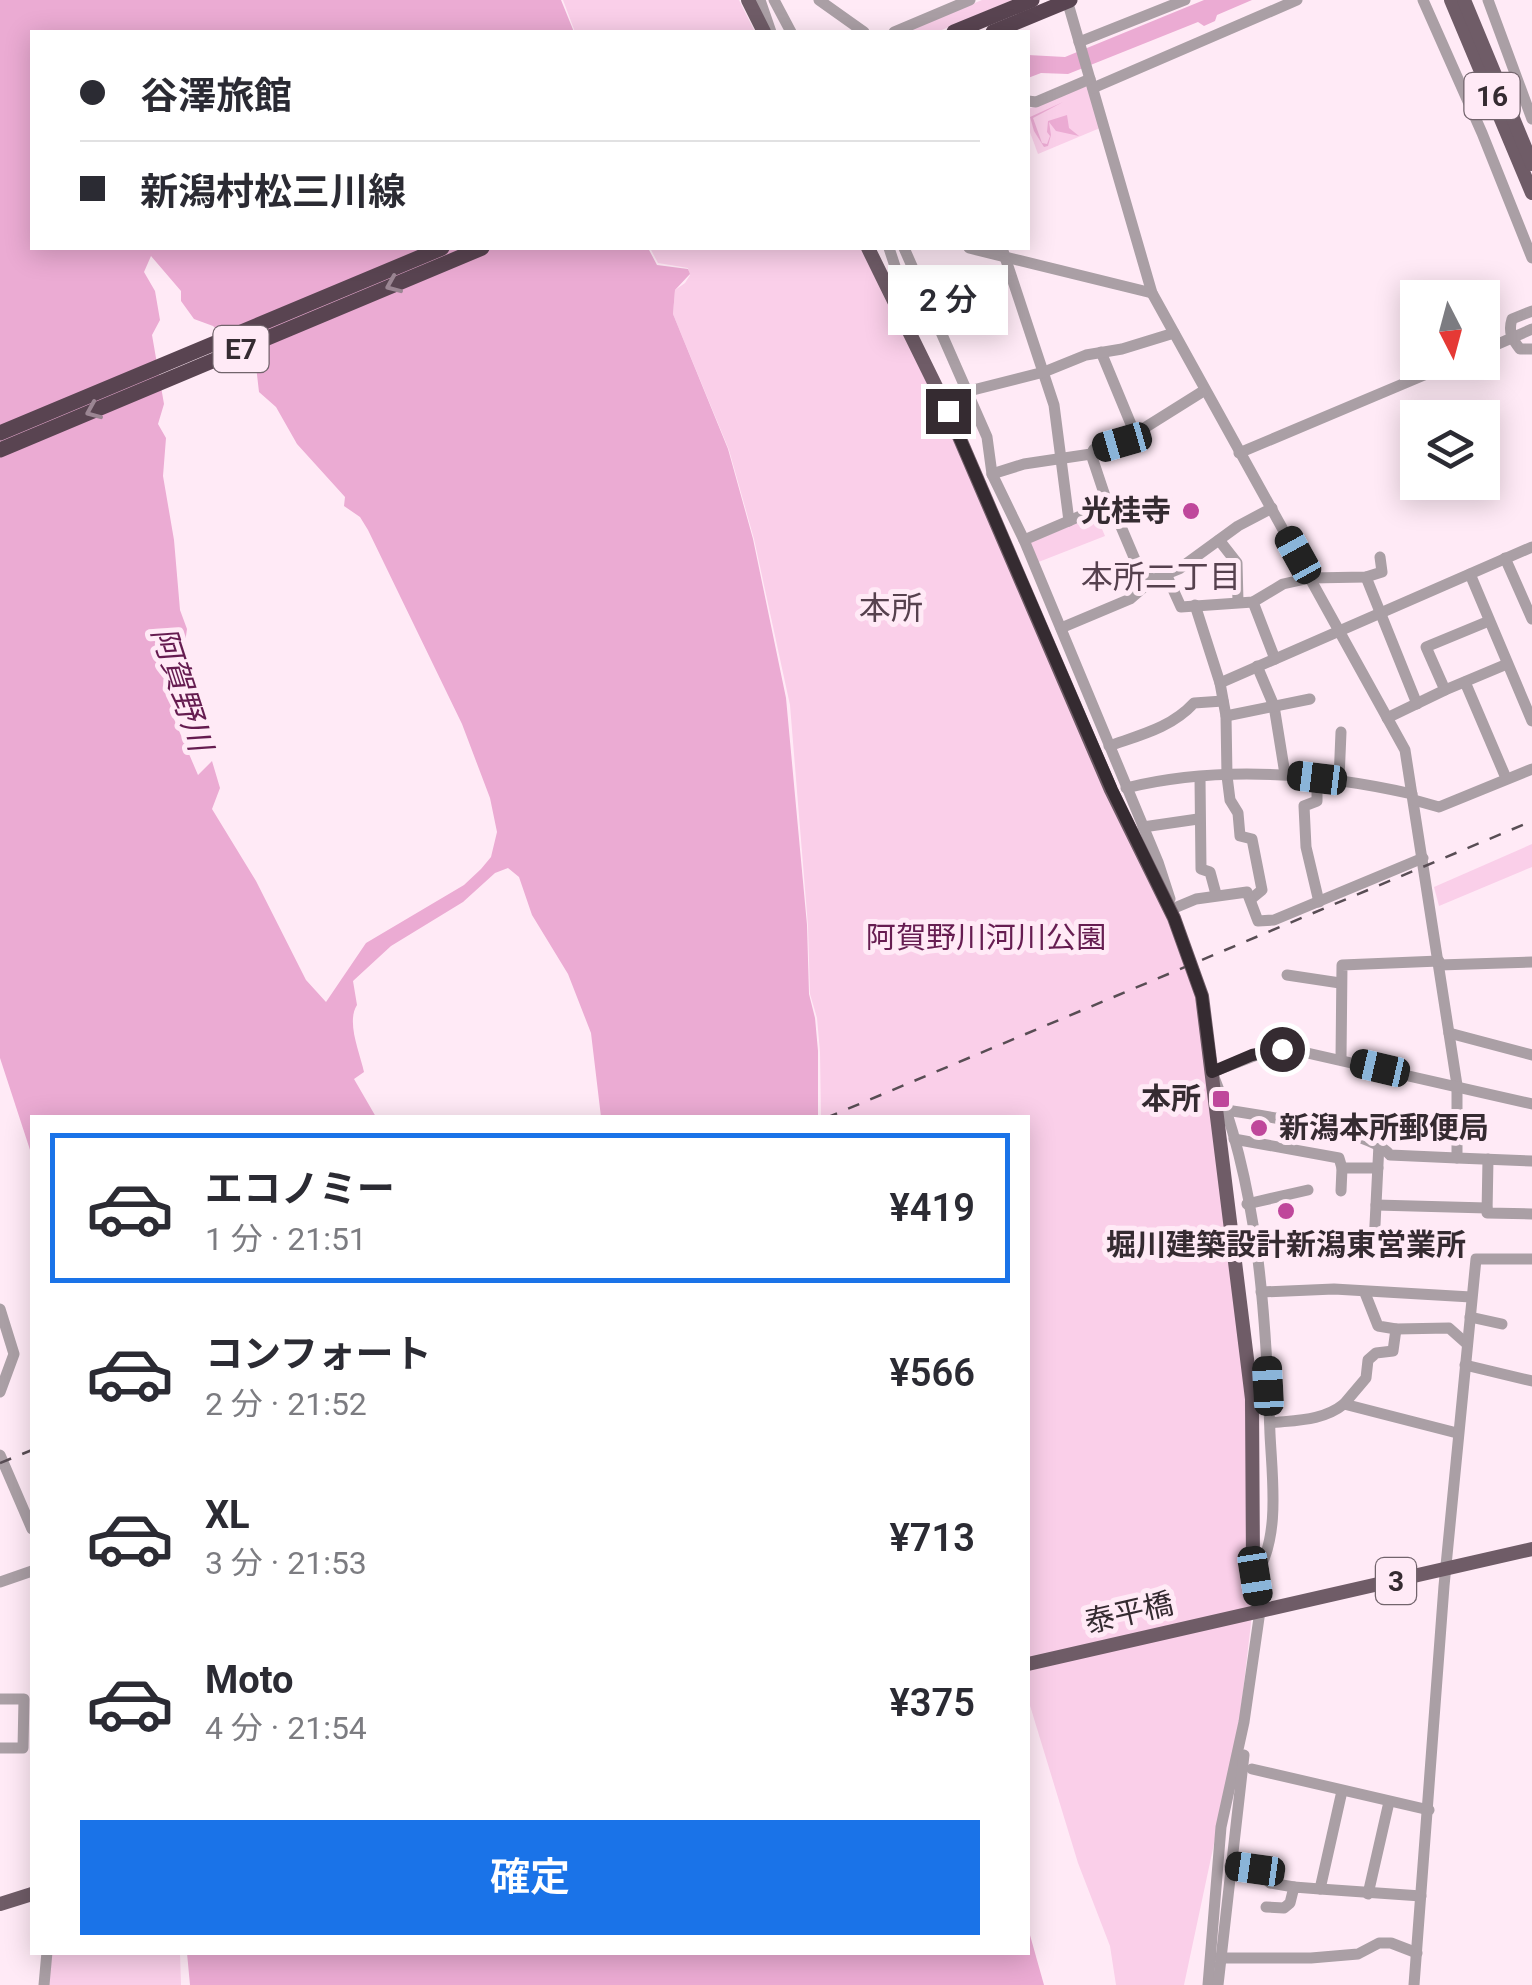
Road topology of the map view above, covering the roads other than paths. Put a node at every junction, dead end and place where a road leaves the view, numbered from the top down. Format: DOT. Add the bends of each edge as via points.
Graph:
graph roads {
  1 [pos="748,0"];
  2 [pos="760,0"];
  3 [pos="774,0"];
  4 [pos="819,0"];
  5 [pos="970,0"];
  6 [pos="1032,0"];
  7 [pos="1068,0"];
  8 [pos="1185,0"];
  9 [pos="1297,0"];
  10 [pos="1423,0"];
  11 [pos="1451,0"];
  12 [pos="1464,0"];
  13 [pos="1488,0"];
  14 [pos="766,30"];
  15 [pos="767,30"];
  16 [pos="791,30"];
  17 [pos="861,30"];
  18 [pos="899,30"];
  19 [pos="959,30"];
  20 [pos="998,30"];
  21 [pos="1079,42"];
  22 [pos="1092,84"];
  23 [pos="1030,101"];
  24 [pos="1532,119"];
  25 [pos="1532,164"];
  26 [pos="1532,193"];
  27 [pos="437,250"];
  28 [pos="477,250"];
  29 [pos="869,250"];
  30 [pos="890,250"];
  31 [pos="905,250"];
  32 [pos="1004,252"];
  33 [pos="1532,258"];
  34 [pos="1152,293"];
  35 [pos="1532,312"];
  36 [pos="905,323"];
  37 [pos="1532,330"];
  38 [pos="1174,333"];
  39 [pos="1512,339"];
  40 [pos="1500,344"];
  41 [pos="1532,348"];
  42 [pos="1101,352"];
  43 [pos="1044,372"];
  44 [pos="1412,380"];
  45 [pos="1205,390"];
  46 [pos="969,391"];
  47 [pos="0,434"];
  48 [pos="1134,434"];
  49 [pos="0,450"];
  50 [pos="1239,453"];
  51 [pos="1091,454"];
  52 [pos="1063,459"];
  53 [pos="992,474"];
  54 [pos="1108,505"];
  55 [pos="1272,508"];
  56 [pos="1069,521"];
  57 [pos="1024,540"];
  58 [pos="1219,540"];
  59 [pos="1532,547"];
  60 [pos="1380,557"];
  61 [pos="1506,558"];
  62 [pos="1166,574"];
  63 [pos="1470,574"];
  64 [pos="1366,577"];
  65 [pos="1310,578"];
  66 [pos="1152,580"];
  67 [pos="1238,602"];
  68 [pos="1253,602"];
  69 [pos="1194,605"];
  70 [pos="1381,611"];
  71 [pos="1532,619"];
  72 [pos="1489,621"];
  73 [pos="1061,628"];
  74 [pos="1338,629"];
  75 [pos="1275,659"];
  76 [pos="1507,664"];
  77 [pos="1257,666"];
  78 [pos="1465,682"];
  79 [pos="1220,683"];
  80 [pos="1445,690"];
  81 [pos="1310,699"];
  82 [pos="1224,700"];
  83 [pos="1417,704"];
  84 [pos="1274,706"];
  85 [pos="1226,716"];
  86 [pos="1387,718"];
  87 [pos="1532,721"];
  88 [pos="1340,732"];
  89 [pos="1109,746"];
  90 [pos="1532,768"];
  91 [pos="1286,774"];
  92 [pos="1227,776"];
  93 [pos="1200,778"];
  94 [pos="1317,778"];
  95 [pos="1506,778"];
  96 [pos="1339,780"];
  97 [pos="1126,788"];
  98 [pos="1413,797"];
  99 [pos="1198,819"];
  100 [pos="1143,827"];
  101 [pos="1422,858"];
  102 [pos="1216,894"];
  103 [pos="1251,899"];
  104 [pos="1319,902"];
  105 [pos="1173,913"];
  106 [pos="1532,962"];
  107 [pos="1439,963"];
  108 [pos="1288,975"];
  109 [pos="1340,983"];
  110 [pos="1449,1033"];
  111 [pos="1532,1056"];
  112 [pos="1341,1059"];
  113 [pos="1212,1072"];
  114 [pos="1456,1085"];
  115 [pos="1532,1104"];
  116 [pos="1227,1110"];
  117 [pos="1234,1139"];
  118 [pos="1379,1144"];
  119 [pos="1457,1158"];
  120 [pos="1488,1159"];
  121 [pos="1532,1160"];
  122 [pos="1342,1168"];
  123 [pos="1378,1168"];
  124 [pos="1308,1190"];
  125 [pos="1341,1191"];
  126 [pos="1247,1204"];
  127 [pos="1376,1205"];
  128 [pos="1488,1208"];
  129 [pos="1532,1214"];
  130 [pos="1374,1244"];
  131 [pos="1532,1259"];
  132 [pos="1261,1292"];
  133 [pos="1365,1293"];
  134 [pos="1471,1297"];
  135 [pos="0,1310"];
  136 [pos="1470,1317"];
  137 [pos="1502,1324"];
  138 [pos="1396,1329"];
  139 [pos="1467,1344"];
  140 [pos="1465,1365"];
  141 [pos="1532,1381"];
  142 [pos="0,1392"];
  143 [pos="1344,1404"];
  144 [pos="1270,1423"];
  145 [pos="1457,1433"];
  146 [pos="0,1456"];
  147 [pos="30,1524"];
  148 [pos="1532,1550"];
  149 [pos="1446,1570"];
  150 [pos="30,1572"];
  151 [pos="1255,1576"];
  152 [pos="0,1582"];
  153 [pos="1260,1611"];
  154 [pos="1030,1664"];
  155 [pos="0,1699"];
  156 [pos="1242,1732"];
  157 [pos="0,1748"];
  158 [pos="1252,1769"];
  159 [pos="1342,1791"];
  160 [pos="1390,1802"];
  161 [pos="1429,1810"];
  162 [pos="1230,1866"];
  163 [pos="1294,1887"];
  164 [pos="1320,1890"];
  165 [pos="1368,1894"];
  166 [pos="30,1895"];
  167 [pos="1422,1896"];
  168 [pos="0,1904"];
  169 [pos="1266,1906"];
  170 [pos="1416,1953"];
  171 [pos="47,1955"];
  172 [pos="1220,1958"];
  173 [pos="44,1985"];
  174 [pos="1208,1985"];
  175 [pos="1218,1985"];
  176 [pos="1414,1985"];
  1 -- 14 [label="main road"];
  2 -- 15 [label="street"];
  3 -- 16 [label="street"];
  4 -- 17 [label="street"];
  5 -- 18 [label="street"];
  6 -- 19 [label="highway"];
  7 -- 20 [label="highway, bridge"];
  7 -- 21 [label="street"];
  8 -- 21 [label="street"];
  9 -- 22 [label="street"];
  10 -- 33 [label="street"];
  11 -- 26 [label="main road, 16"];
  12 -- 25 [label="main road, 16"];
  13 -- 24 [label="street"];
  21 -- 22 [label="street"];
  22 -- 23 [label="street"];
  22 -- 34 [label="street"];
  27 -- 47 [label="highway, E7"];
  28 -- 49 [label="highway, E7, one-way"];
  29 -- 36 [label="main road"];
  30 -- 36 [label="street" via="910,312"];
  31 -- 46 [label="street"];
  32 -- 34 [label="street"];
  32 -- 43 [label="street"];
  34 -- 38 [label="street"];
  35 -- 39 [label="street" via="1512,319"];
  36 -- 105 [label="main road"];
  37 -- 39 [label="street"];
  38 -- 42 [label="street"];
  38 -- 45 [label="street"];
  39 -- 40 [label="street"];
  39 -- 41 [label="street" via="1520,349"];
  42 -- 43 [label="street"];
  42 -- 48 [label="street"];
  43 -- 46 [label="street"];
  43 -- 52 [label="street"];
  44 -- 50 [label="street"];
  45 -- 48 [label="street"];
  45 -- 50 [label="street"];
  46 -- 53 [label="street" via="988,437"];
  48 -- 51 [label="street"];
  50 -- 55 [label="street"];
  51 -- 52 [label="street"];
  51 -- 54 [label="street"];
  52 -- 53 [label="street"];
  52 -- 56 [label="street"];
  53 -- 57 [label="street"];
  54 -- 56 [label="street"];
  54 -- 66 [label="street"];
  55 -- 58 [label="street"];
  55 -- 65 [label="street"];
  56 -- 57 [label="street"];
  57 -- 73 [label="street"];
  58 -- 62 [label="street"];
  58 -- 67 [label="street" via="1237,563"];
  59 -- 61 [label="street"];
  60 -- 64 [label="street" via="1382,572"];
  61 -- 63 [label="street"];
  61 -- 71 [label="street"];
  62 -- 66 [label="street"];
  62 -- 69 [label="street" via="1180,607"];
  63 -- 70 [label="street"];
  63 -- 72 [label="street"];
  64 -- 65 [label="street"];
  64 -- 70 [label="street"];
  65 -- 68 [label="street" via="1274,587"];
  65 -- 74 [label="street"];
  66 -- 73 [label="street" via="1130,599"];
  67 -- 68 [label="street"];
  67 -- 69 [label="street"];
  68 -- 75 [label="street"];
  69 -- 79 [label="street"];
  70 -- 74 [label="street"];
  70 -- 83 [label="street"];
  72 -- 76 [label="street"];
  72 -- 80 [label="street" via="1426,647"];
  73 -- 89 [label="street"];
  74 -- 75 [label="street"];
  74 -- 86 [label="street"];
  75 -- 77 [label="street"];
  76 -- 78 [label="street"];
  76 -- 87 [label="street"];
  77 -- 79 [label="street"];
  77 -- 84 [label="street"];
  78 -- 80 [label="street"];
  78 -- 95 [label="street"];
  79 -- 82 [label="street"];
  80 -- 83 [label="street"];
  81 -- 84 [label="street"];
  82 -- 85 [label="street"];
  82 -- 89 [label="street" via="1194,703 1163,727"];
  83 -- 86 [label="street"];
  84 -- 85 [label="street"];
  84 -- 91 [label="street"];
  85 -- 92 [label="street"];
  86 -- 98 [label="street" via="1405,750"];
  88 -- 96 [label="street"];
  89 -- 97 [label="street"];
  90 -- 95 [label="street"];
  91 -- 92 [label="street"];
  91 -- 94 [label="street"];
  92 -- 93 [label="street"];
  92 -- 103 [label="street" via="1240,836 1252,839 1256,857 1262,890"];
  93 -- 97 [label="street"];
  93 -- 99 [label="street"];
  94 -- 96 [label="street"];
  94 -- 104 [label="street" via="1318,802 1304,806"];
  95 -- 98 [label="street" via="1439,807"];
  96 -- 98 [label="street"];
  97 -- 100 [label="street"];
  98 -- 101 [label="street"];
  99 -- 100 [label="street"];
  99 -- 102 [label="street" via="1201,869 1210,872"];
  100 -- 105 [label="street"];
  101 -- 104 [label="street"];
  101 -- 107 [label="street"];
  102 -- 103 [label="street" via="1247,892"];
  102 -- 105 [label="street"];
  103 -- 104 [label="street" via="1258,921"];
  105 -- 113 [label="main road" via="1202,996"];
  106 -- 107 [label="street"];
  107 -- 109 [label="street" via="1342,965"];
  107 -- 110 [label="street"];
  108 -- 109 [label="street"];
  109 -- 112 [label="street"];
  110 -- 111 [label="street"];
  110 -- 114 [label="street"];
  112 -- 113 [label="street" via="1282,1049"];
  112 -- 114 [label="street"];
  113 -- 116 [label="street"];
  113 -- 151 [label="main road" via="1252,1399"];
  114 -- 115 [label="street"];
  114 -- 119 [label="street"];
  116 -- 117 [label="street"];
  116 -- 118 [label="street"];
  117 -- 122 [label="street" via="1339,1158"];
  117 -- 126 [label="street"];
  118 -- 119 [label="street" via="1390,1155"];
  118 -- 123 [label="street"];
  119 -- 120 [label="street"];
  120 -- 121 [label="street"];
  120 -- 128 [label="street"];
  122 -- 123 [label="street"];
  122 -- 125 [label="street"];
  123 -- 127 [label="street"];
  124 -- 126 [label="street"];
  126 -- 132 [label="street"];
  127 -- 128 [label="street"];
  127 -- 130 [label="street"];
  128 -- 129 [label="street"];
  131 -- 134 [label="street" via="1476,1258"];
  132 -- 133 [label="street"];
  132 -- 144 [label="street"];
  133 -- 134 [label="street"];
  133 -- 138 [label="street" via="1378,1326"];
  134 -- 136 [label="street"];
  135 -- 142 [label="street" via="14,1354"];
  136 -- 137 [label="street"];
  136 -- 139 [label="street"];
  138 -- 139 [label="street" via="1449,1328"];
  138 -- 143 [label="street" via="1393,1351 1368,1360 1366,1378"];
  139 -- 140 [label="street"];
  140 -- 141 [label="street"];
  140 -- 145 [label="street"];
  143 -- 144 [label="street" via="1321,1417"];
  143 -- 145 [label="street"];
  144 -- 151 [label="street" via="1270,1537"];
  145 -- 149 [label="street"];
  146 -- 147 [label="street"];
  148 -- 149 [label="main road, 3"];
  149 -- 153 [label="main road, 3"];
  149 -- 161 [label="street"];
  150 -- 152 [label="street"];
  151 -- 153 [label="main road"];
  153 -- 154 [label="main road, 泰平橋 / 3"];
  153 -- 156 [label="street"];
  155 -- 157 [label="street" via="24,1699 23,1748"];
  156 -- 162 [label="street"];
  156 -- 174 [label="street" via="1221,1827"];
  158 -- 159 [label="street"];
  159 -- 160 [label="street"];
  159 -- 164 [label="street"];
  160 -- 161 [label="street"];
  160 -- 165 [label="street"];
  161 -- 167 [label="street"];
  162 -- 163 [label="street"];
  162 -- 172 [label="street"];
  163 -- 164 [label="street"];
  163 -- 169 [label="street" via="1284,1908"];
  164 -- 165 [label="street"];
  165 -- 167 [label="street"];
  166 -- 168 [label="main road"];
  167 -- 170 [label="street"];
  170 -- 172 [label="street" via="1391,1943 1358,1954"];
  170 -- 176 [label="street"];
  171 -- 173 [label="street"];
  172 -- 175 [label="street"];
}
